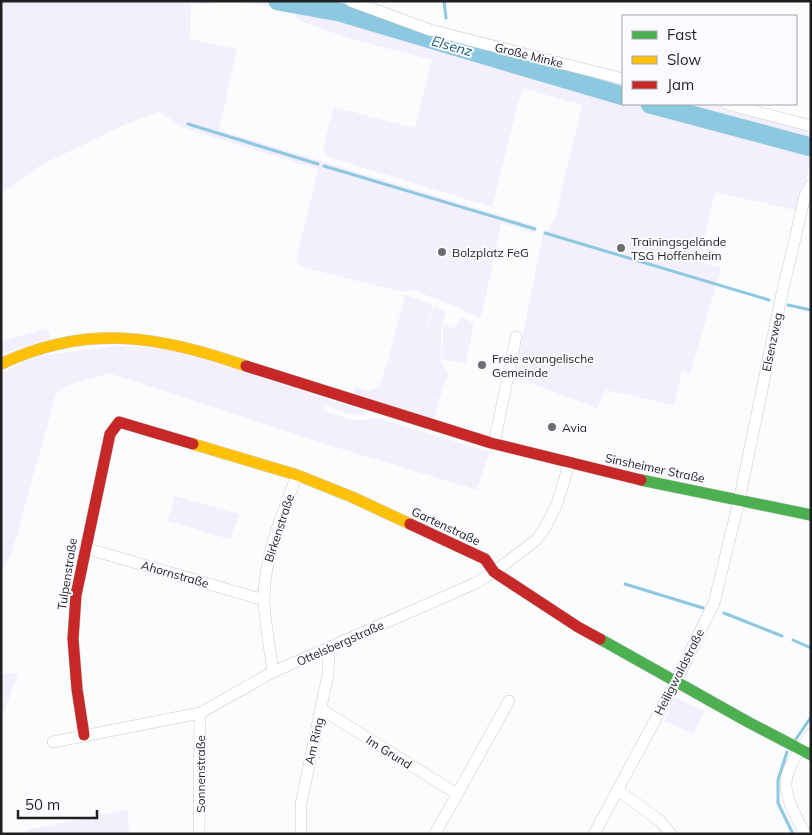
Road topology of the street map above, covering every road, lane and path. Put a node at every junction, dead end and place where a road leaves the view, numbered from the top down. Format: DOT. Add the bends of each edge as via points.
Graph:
graph roads {
  1 [pos="351,1"];
  2 [pos="622,79"];
  3 [pos="731,105"];
  4 [pos="811,126"];
  5 [pos="811,185"];
  6 [pos="516,338"];
  7 [pos="1,364"];
  8 [pos="119,422"];
  9 [pos="494,444"];
  10 [pos="569,464"];
  11 [pos="297,475"];
  12 [pos="739,501"];
  13 [pos="811,515"];
  14 [pos="85,548"];
  15 [pos="494,572"];
  16 [pos="264,600"];
  17 [pos="330,648"];
  18 [pos="273,672"];
  19 [pos="676,681"];
  20 [pos="509,701"];
  21 [pos="321,709"];
  22 [pos="200,713"];
  23 [pos="811,734"];
  24 [pos="84,735"];
  25 [pos="53,742"];
  26 [pos="800,750"];
  27 [pos="811,755"];
  28 [pos="618,790"];
  29 [pos="457,794"];
  30 [pos="200,834"];
  31 [pos="301,834"];
  32 [pos="435,834"];
  33 [pos="594,834"];
  34 [pos="671,834"];
  35 [pos="805,834"];
  1 -- 2 [label="street, Große Minke" via="430,30"];
  3 -- 4 [label="street"];
  5 -- 12 [label="street, Elsenzweg" via="805,196 781,298"];
  6 -- 9 [label="street"];
  7 -- 9 [label="street, Sinsheimer Straße" via="68,340 119,337 164,342 196,349"];
  8 -- 11 [label="street, Gartenstraße"];
  8 -- 14 [label="street, Tulpenstraße" via="110,434"];
  9 -- 10 [label="street, Sinsheimer Straße"];
  10 -- 12 [label="street, Sinsheimer Straße"];
  10 -- 15 [label="street, Ottelsbergstraße" via="545,528 536,540"];
  11 -- 15 [label="street, Gartenstraße" via="485,559"];
  11 -- 16 [label="street, Birkenstraße" via="267,565"];
  12 -- 13 [label="street, Sinsheimer Straße"];
  12 -- 19 [label="street, Heiligwaldstraße" via="714,603"];
  14 -- 16 [label="street, Ahornstraße"];
  14 -- 24 [label="street, Tulpenstraße" via="76,595 73,639 76,689"];
  15 -- 17 [label="street, Ottelsbergstraße"];
  15 -- 19 [label="street, Gartenstraße" via="578,627"];
  16 -- 18 [label="street, Birkenstraße"];
  17 -- 18 [label="street, Ottelsbergstraße"];
  17 -- 21 [label="street, Am Ring"];
  18 -- 22 [label="street, Ottelsbergstraße"];
  19 -- 26 [label="street, Gartenstraße"];
  19 -- 28 [label="street, Heiligwaldstraße"];
  20 -- 29 [label="street"];
  21 -- 29 [label="street, Im Grund"];
  21 -- 31 [label="street, Am Ring" via="300,804"];
  22 -- 24 [label="street, Ottelsbergstraße"];
  22 -- 30 [label="street, Sonnenstraße"];
  23 -- 26 [label="street"];
  24 -- 25 [label="street, Ottelsbergstraße"];
  26 -- 27 [label="street, Gartenstraße"];
  26 -- 35 [label="street" via="789,771 786,786"];
  28 -- 33 [label="street, Heiligwaldstraße"];
  28 -- 34 [label="street" via="660,821"];
  29 -- 32 [label="street"];
}
